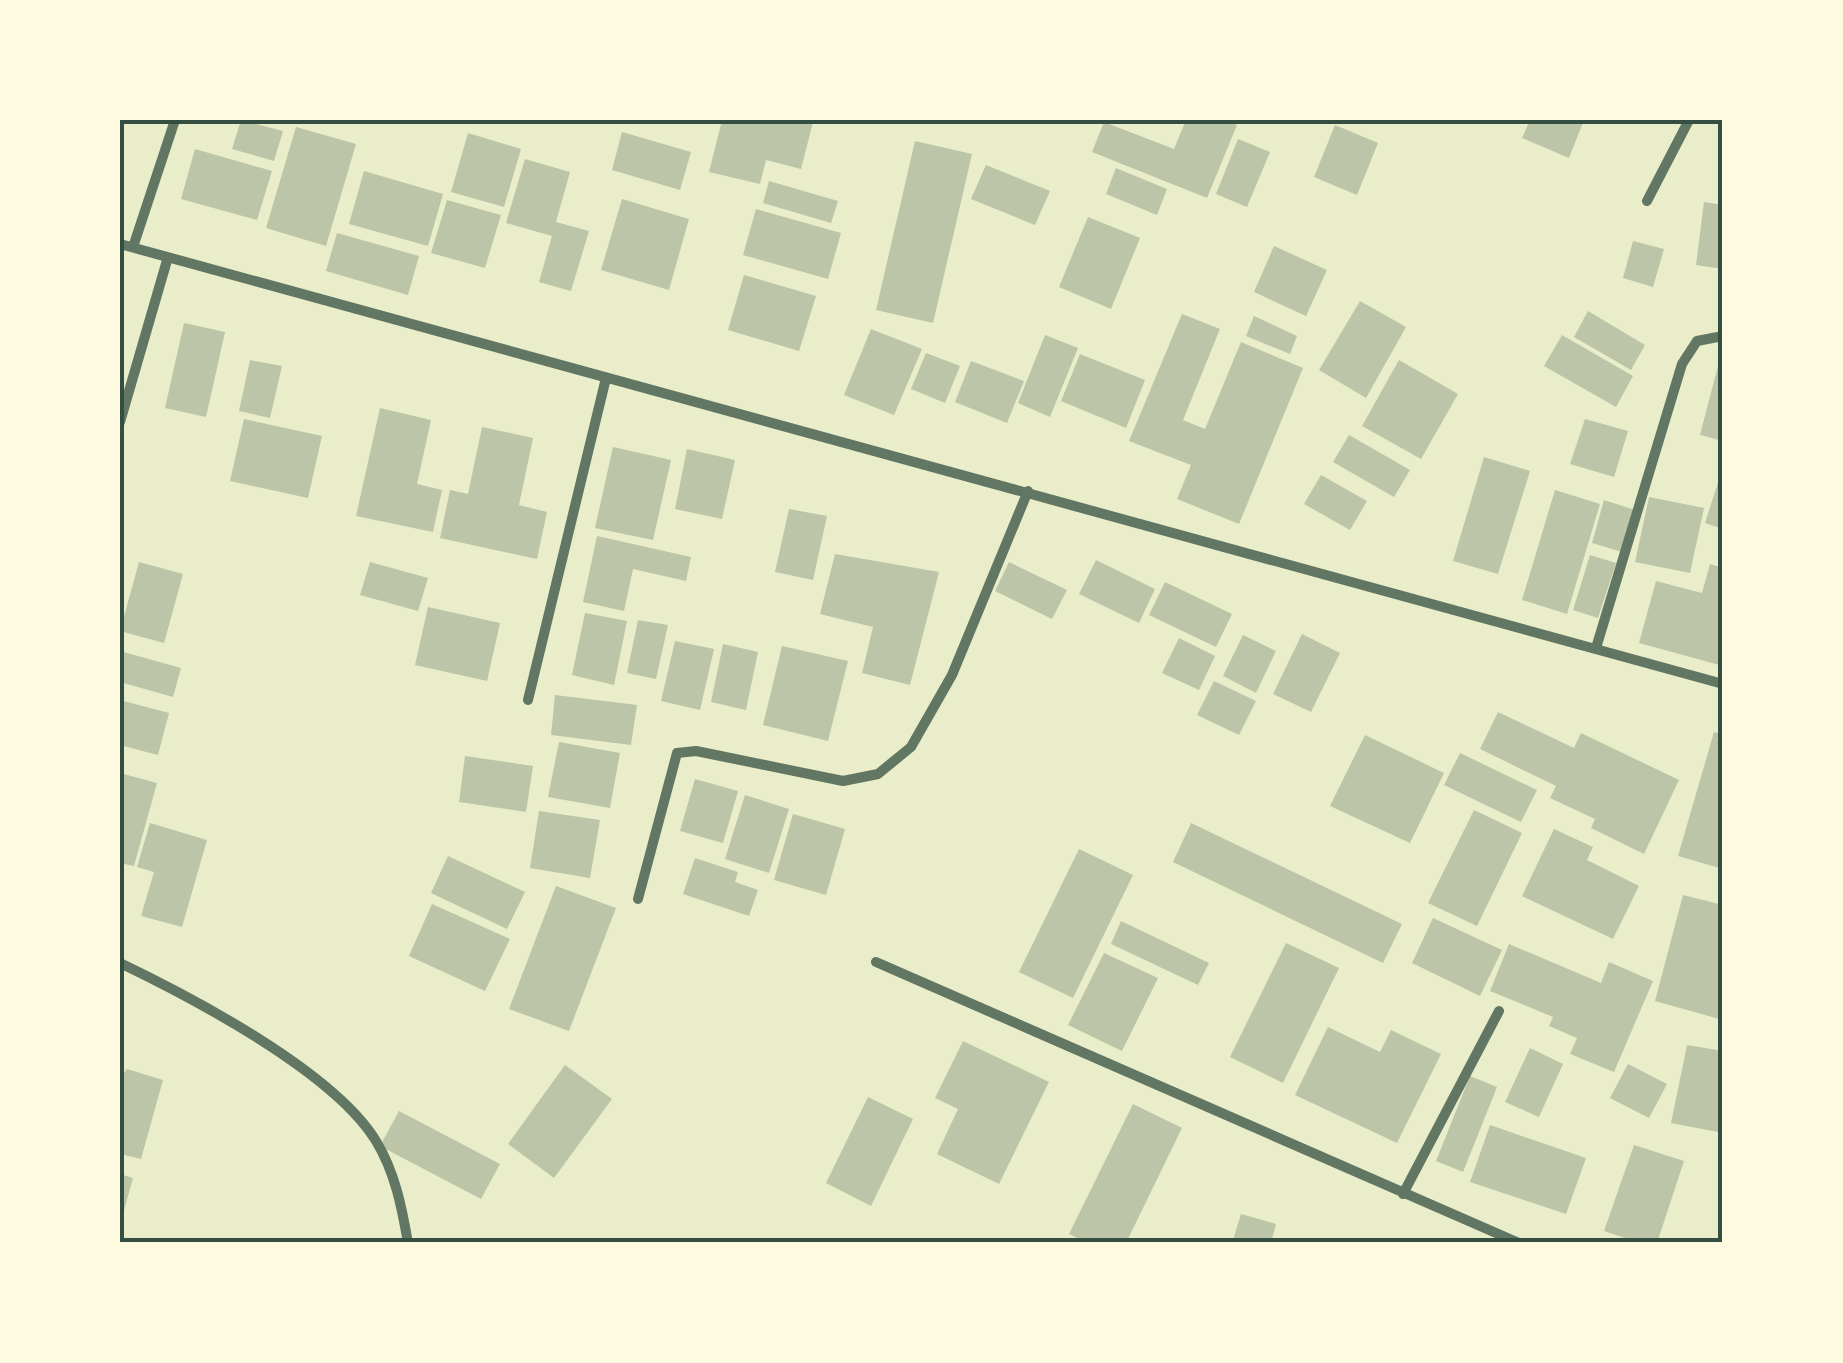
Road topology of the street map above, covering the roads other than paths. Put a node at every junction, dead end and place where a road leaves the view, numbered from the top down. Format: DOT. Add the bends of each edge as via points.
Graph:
graph roads {
  1 [pos="176,120"];
  2 [pos="1689,120"];
  3 [pos="1647,201"];
  4 [pos="120,244"];
  5 [pos="133,248"];
  6 [pos="168,257"];
  7 [pos="1723,336"];
  8 [pos="606,378"];
  9 [pos="120,422"];
  10 [pos="1028,490"];
  11 [pos="1596,648"];
  12 [pos="1723,684"];
  13 [pos="528,700"];
  14 [pos="638,899"];
  15 [pos="876,962"];
  16 [pos="120,963"];
  17 [pos="1500,1011"];
  18 [pos="1403,1194"];
  19 [pos="408,1243"];
  20 [pos="1519,1243"];
  1 -- 5 [label="street"];
  2 -- 3 [label="street"];
  4 -- 5 [label="street"];
  5 -- 6 [label="street"];
  6 -- 8 [label="street"];
  6 -- 9 [label="street"];
  7 -- 11 [label="street" via="1697,342 1682,364"];
  8 -- 10 [label="street"];
  8 -- 13 [label="street"];
  10 -- 11 [label="street"];
  10 -- 14 [label="street" via="952,675 910,747 878,774 844,780 696,751 677,753"];
  11 -- 12 [label="street"];
  15 -- 18 [label="street"];
  16 -- 19 [label="street" via="202,1002 324,1085 375,1140 399,1193"];
  17 -- 18 [label="street"];
  18 -- 20 [label="street"];
}
